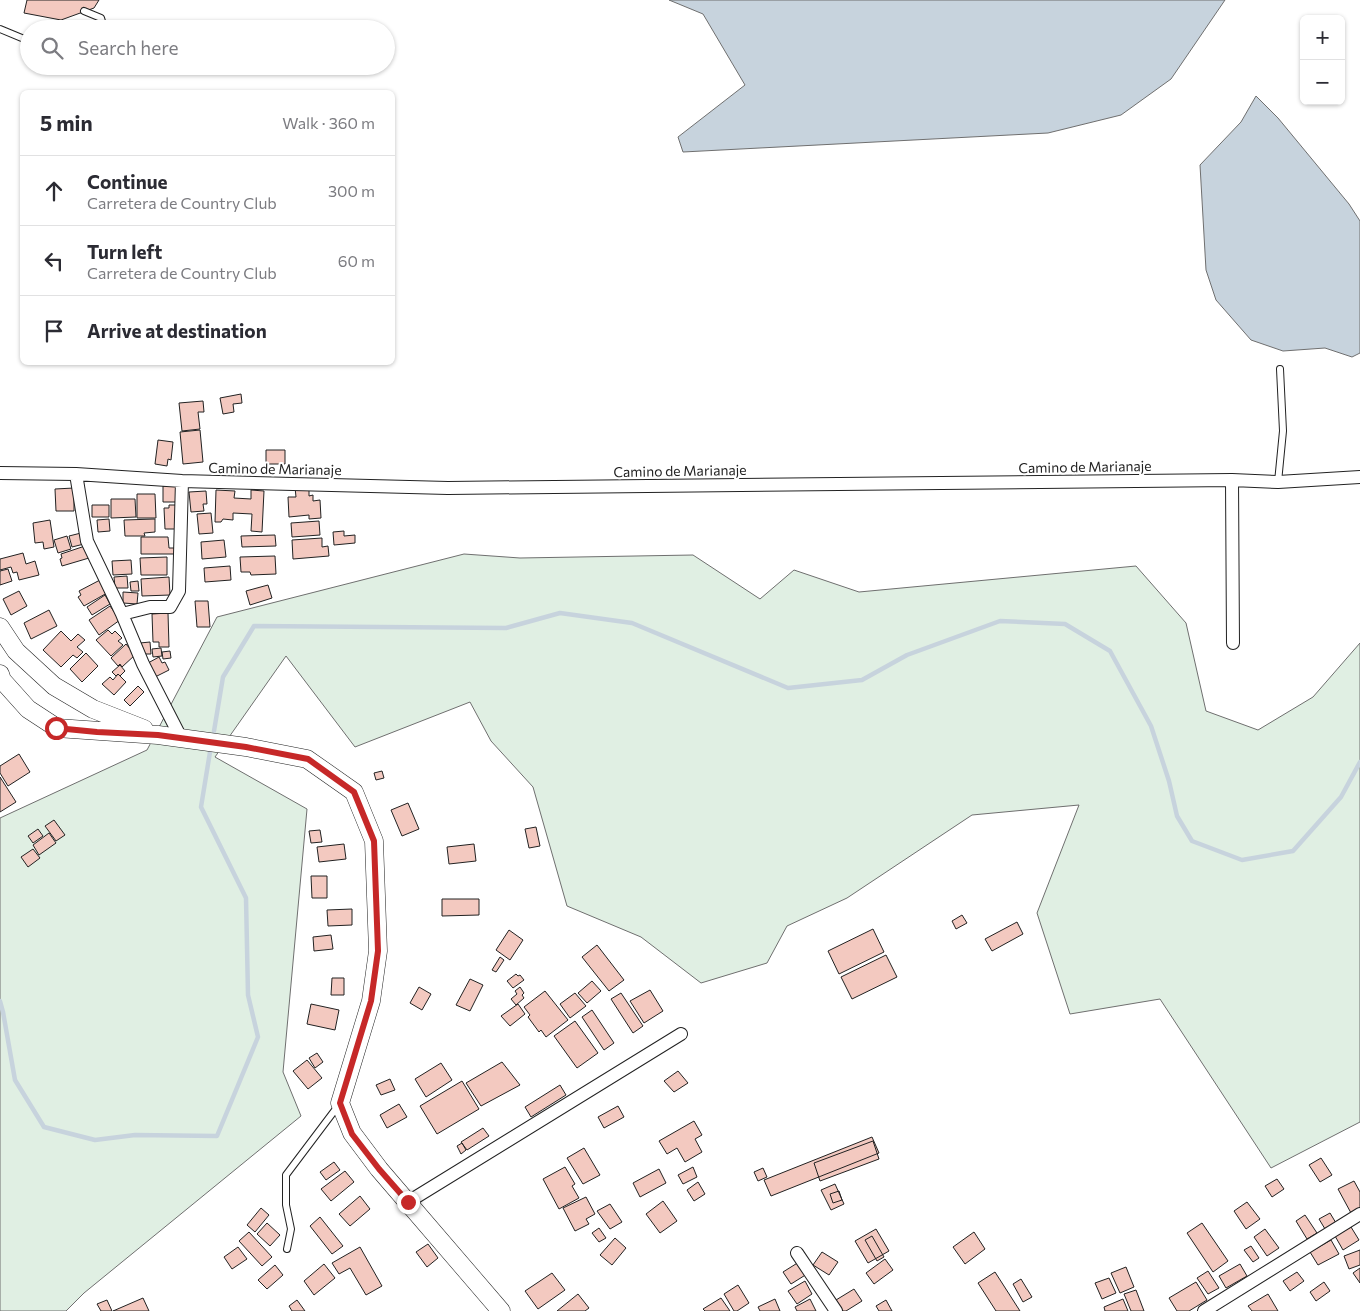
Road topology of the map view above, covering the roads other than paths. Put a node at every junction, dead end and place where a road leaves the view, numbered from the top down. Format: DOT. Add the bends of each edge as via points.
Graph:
graph roads {
  1 [pos="84,11"];
  2 [pos="101,20"];
  3 [pos="0,29"];
  4 [pos="20,37"];
  5 [pos="1280,369"];
  6 [pos="0,473"];
  7 [pos="76,474"];
  8 [pos="1360,477"];
  9 [pos="1232,480"];
  10 [pos="182,481"];
  11 [pos="1278,482"];
  12 [pos="122,614"];
  13 [pos="0,627"];
  14 [pos="1233,643"];
  15 [pos="0,674"];
  16 [pos="158,735"];
  17 [pos="181,738"];
  18 [pos="681,1034"];
  19 [pos="340,1103"];
  20 [pos="408,1202"];
  21 [pos="1360,1215"];
  22 [pos="287,1249"];
  23 [pos="797,1253"];
  24 [pos="501,1311"];
  25 [pos="836,1311"];
  26 [pos="1204,1311"];
  1 -- 2 [label="lane"];
  3 -- 4 [label="lane"];
  5 -- 11 [label="lane" via="1283,431"];
  6 -- 7 [label="street, Camino de Marianaje"];
  7 -- 10 [label="street, Camino de Marianaje"];
  7 -- 12 [label="street" via="87,541"];
  8 -- 11 [label="street, Camino de Marianaje"];
  9 -- 10 [label="street, Camino de Marianaje" via="448,488"];
  9 -- 11 [label="street, Camino de Marianaje"];
  9 -- 14 [label="street"];
  10 -- 12 [label="street" via="179,591 170,607 150,607"];
  12 -- 17 [label="street" via="143,664"];
  13 -- 16 [label="street" via="16,651 54,686 94,709"];
  15 -- 16 [label="street" via="28,709 56,728"];
  16 -- 17 [label="street"];
  17 -- 19 [label="street" via="308,759 354,792 374,841 378,951 371,1001"];
  18 -- 20 [label="street"];
  19 -- 20 [label="street" via="352,1134"];
  19 -- 22 [label="lane" via="286,1175 286,1205 291,1230"];
  20 -- 24 [label="street"];
  21 -- 26 [label="street"];
  23 -- 25 [label="street"];
}
